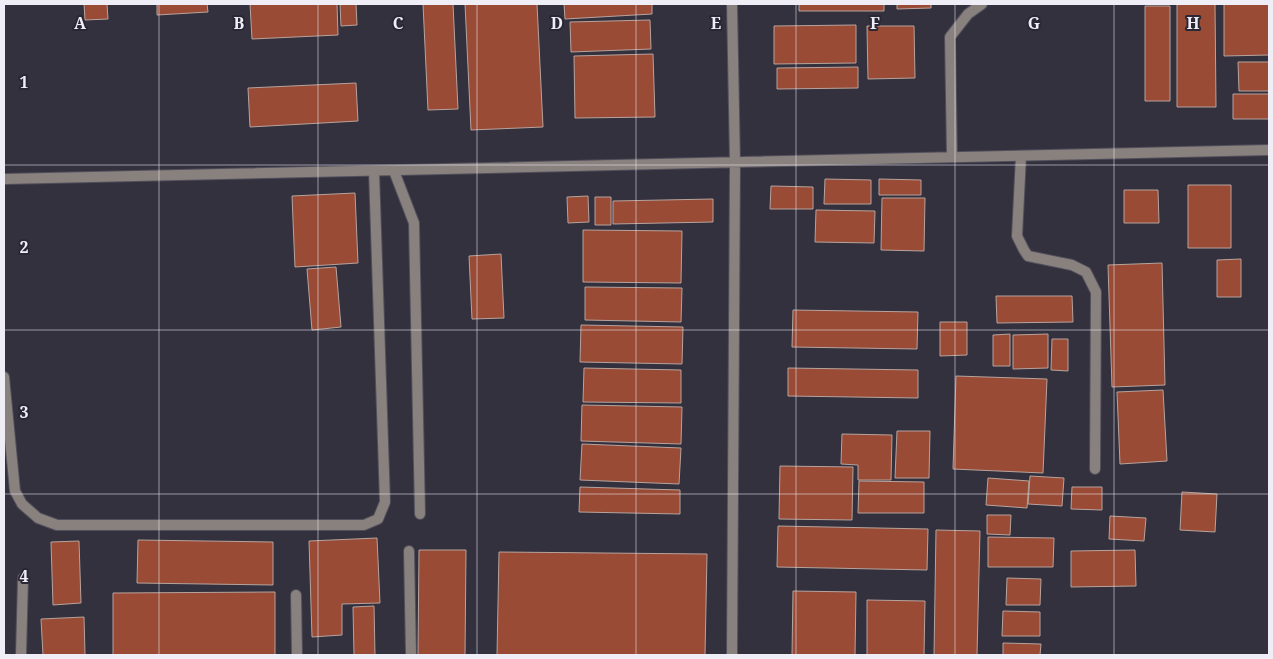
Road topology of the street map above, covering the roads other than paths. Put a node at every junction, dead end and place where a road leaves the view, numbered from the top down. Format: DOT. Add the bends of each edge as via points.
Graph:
graph roads {
  1 [pos="732,4"];
  2 [pos="982,4"];
  3 [pos="1269,150"];
  4 [pos="1021,156"];
  5 [pos="952,158"];
  6 [pos="735,163"];
  7 [pos="374,171"];
  8 [pos="394,171"];
  9 [pos="4,179"];
  10 [pos="4,377"];
  11 [pos="1095,469"];
  12 [pos="420,514"];
  13 [pos="409,551"];
  14 [pos="23,578"];
  15 [pos="296,595"];
  16 [pos="21,655"];
  17 [pos="297,655"];
  18 [pos="412,655"];
  19 [pos="732,655"];
  1 -- 6 [label="street"];
  2 -- 5 [label="street" via="968,14 950,37"];
  3 -- 4 [label="street"];
  4 -- 5 [label="street"];
  4 -- 11 [label="street" via="1018,236 1024,250 1028,256 1072,265 1086,272 1096,292"];
  5 -- 6 [label="street"];
  6 -- 8 [label="street"];
  6 -- 19 [label="street"];
  7 -- 8 [label="street"];
  7 -- 9 [label="street"];
  7 -- 10 [label="street" via="385,502 378,519 364,525 57,525 38,518 22,504 15,491"];
  8 -- 12 [label="street" via="414,223"];
  13 -- 18 [label="street"];
  14 -- 16 [label="street"];
  15 -- 17 [label="street"];
}
